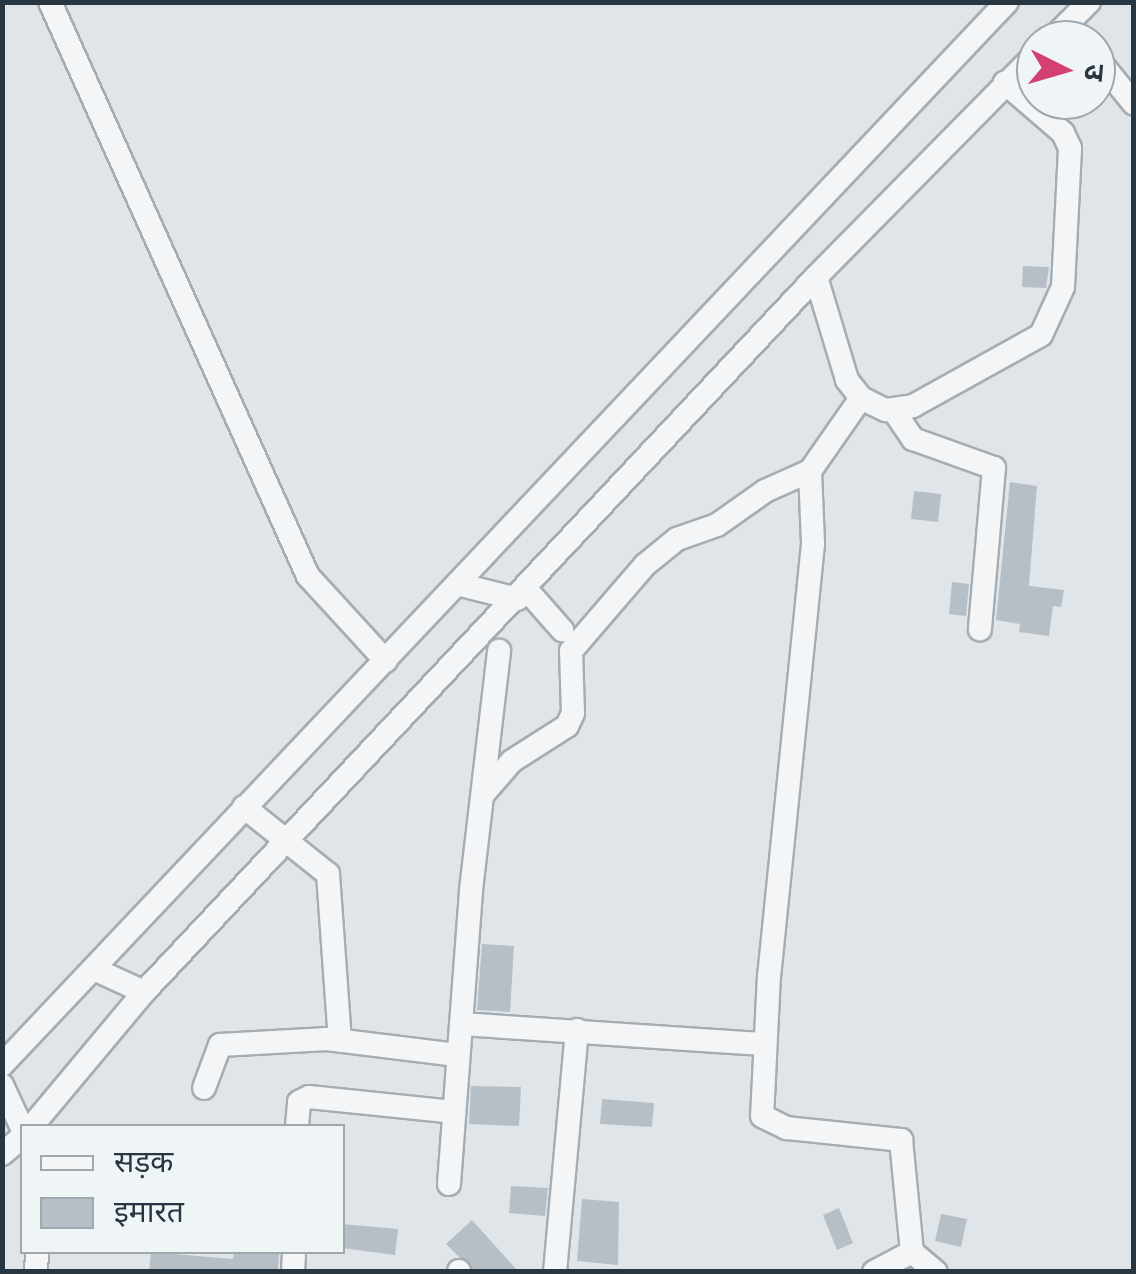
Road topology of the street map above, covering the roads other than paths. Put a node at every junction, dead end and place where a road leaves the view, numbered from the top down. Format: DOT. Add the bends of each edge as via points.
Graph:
graph roads {
  1 [pos="50,2"];
  2 [pos="1007,2"];
  3 [pos="982,12"];
  4 [pos="1016,73"];
  5 [pos="1116,82"];
  6 [pos="1005,83"];
  7 [pos="1134,104"];
  8 [pos="816,277"];
  9 [pos="862,398"];
  10 [pos="894,411"];
  11 [pos="810,472"];
  12 [pos="457,584"];
  13 [pos="522,594"];
  14 [pos="980,629"];
  15 [pos="573,638"];
  16 [pos="499,651"];
  17 [pos="386,660"];
  18 [pos="485,792"];
  19 [pos="244,807"];
  20 [pos="284,843"];
  21 [pos="94,970"];
  22 [pos="144,992"];
  23 [pos="461,1024"];
  24 [pos="577,1030"];
  25 [pos="340,1040"];
  26 [pos="763,1044"];
  27 [pos="458,1055"];
  28 [pos="2,1065"];
  29 [pos="2,1085"];
  30 [pos="204,1088"];
  31 [pos="453,1112"];
  32 [pos="20,1124"];
  33 [pos="34,1124"];
  34 [pos="297,1124"];
  35 [pos="449,1184"];
  36 [pos="912,1252"];
  37 [pos="556,1272"];
  38 [pos="874,1272"];
  39 [pos="936,1272"];
  1 -- 17 [label="street" via="308,576"];
  2 -- 3 [label="street"];
  3 -- 12 [label="street"];
  4 -- 6 [label="street"];
  5 -- 7 [label="street"];
  6 -- 8 [label="street"];
  6 -- 10 [label="street" via="1069,144 1059,306 1032,342"];
  8 -- 9 [label="street" via="842,370"];
  8 -- 13 [label="street"];
  9 -- 10 [label="street"];
  9 -- 11 [label="street"];
  10 -- 14 [label="street" via="913,440 994,468"];
  11 -- 15 [label="street" via="765,492 718,525 678,539"];
  11 -- 26 [label="street" via="814,544"];
  12 -- 13 [label="street"];
  12 -- 17 [label="street"];
  13 -- 15 [label="street"];
  13 -- 20 [label="street"];
  15 -- 18 [label="street" via="567,726 512,761"];
  16 -- 18 [label="street"];
  17 -- 19 [label="street"];
  18 -- 23 [label="street"];
  19 -- 20 [label="street"];
  19 -- 21 [label="street"];
  20 -- 22 [label="street"];
  20 -- 25 [label="street" via="328,874"];
  21 -- 22 [label="street"];
  21 -- 28 [label="street"];
  22 -- 33 [label="street"];
  23 -- 24 [label="street"];
  23 -- 27 [label="street"];
  24 -- 26 [label="street"];
  24 -- 37 [label="street"];
  25 -- 27 [label="street"];
  25 -- 30 [label="street" via="218,1046"];
  26 -- 36 [label="street" via="764,1122 902,1142"];
  27 -- 31 [label="street"];
  29 -- 32 [label="street"];
  31 -- 34 [label="street" via="309,1097 298,1102"];
  31 -- 35 [label="street"];
  36 -- 38 [label="street"];
  36 -- 39 [label="street"];
}
